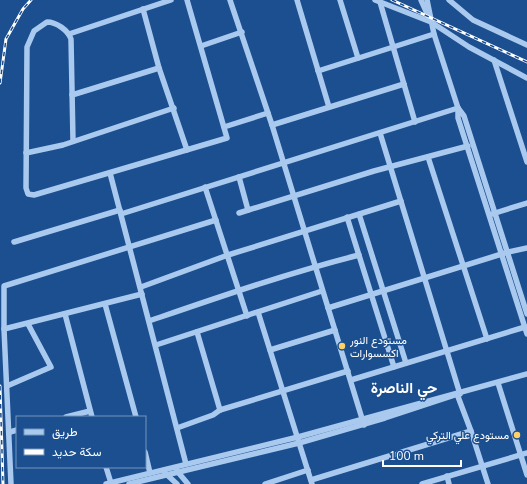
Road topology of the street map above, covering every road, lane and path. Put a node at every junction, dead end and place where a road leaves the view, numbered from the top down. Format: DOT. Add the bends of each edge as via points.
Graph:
graph roads {
  1 [pos="170,0"];
  2 [pos="187,0"];
  3 [pos="230,0"];
  4 [pos="297,0"];
  5 [pos="340,0"];
  6 [pos="421,0"];
  7 [pos="427,0"];
  8 [pos="449,0"];
  9 [pos="378,1"];
  10 [pos="143,9"];
  11 [pos="431,22"];
  12 [pos="242,32"];
  13 [pos="69,34"];
  14 [pos="434,34"];
  15 [pos="527,45"];
  16 [pos="201,46"];
  17 [pos="394,47"];
  18 [pos="358,58"];
  19 [pos="494,60"];
  20 [pos="160,68"];
  21 [pos="318,71"];
  22 [pos="527,78"];
  23 [pos="404,84"];
  24 [pos="72,95"];
  25 [pos="329,107"];
  26 [pos="174,108"];
  27 [pos="458,108"];
  28 [pos="268,113"];
  29 [pos="415,122"];
  30 [pos="272,125"];
  31 [pos="224,127"];
  32 [pos="380,133"];
  33 [pos="73,141"];
  34 [pos="468,146"];
  35 [pos="187,150"];
  36 [pos="26,153"];
  37 [pos="428,157"];
  38 [pos="283,162"];
  39 [pos="527,162"];
  40 [pos="391,168"];
  41 [pos="110,173"];
  42 [pos="239,177"];
  43 [pos="205,187"];
  44 [pos="294,196"];
  45 [pos="401,201"];
  46 [pos="527,203"];
  47 [pos="248,210"];
  48 [pos="121,212"];
  49 [pos="239,213"];
  50 [pos="359,214"];
  51 [pos="492,214"];
  52 [pos="347,217"];
  53 [pos="216,220"];
  54 [pos="304,230"];
  55 [pos="14,242"];
  56 [pos="130,248"];
  57 [pos="527,248"];
  58 [pos="505,253"];
  59 [pos="228,255"];
  60 [pos="359,255"];
  61 [pos="315,266"];
  62 [pos="464,266"];
  63 [pos="425,278"];
  64 [pos="141,287"];
  65 [pos="239,290"];
  66 [pos="322,291"];
  67 [pos="383,291"];
  68 [pos="142,294"];
  69 [pos="371,294"];
  70 [pos="104,304"];
  71 [pos="328,308"];
  72 [pos="258,312"];
  73 [pos="65,314"];
  74 [pos="527,314"];
  75 [pos="247,316"];
  76 [pos="149,321"];
  77 [pos="28,324"];
  78 [pos="525,327"];
  79 [pos="4,329"];
  80 [pos="335,330"];
  81 [pos="197,332"];
  82 [pos="527,334"];
  83 [pos="487,339"];
  84 [pos="156,345"];
  85 [pos="270,350"];
  86 [pos="447,351"];
  87 [pos="406,363"];
  88 [pos="394,367"];
  89 [pos="348,371"];
  90 [pos="527,374"];
  91 [pos="351,380"];
  92 [pos="498,382"];
  93 [pos="7,386"];
  94 [pos="283,391"];
  95 [pos="459,394"];
  96 [pos="220,410"];
  97 [pos="90,411"];
  98 [pos="70,416"];
  99 [pos="92,416"];
  100 [pos="136,416"];
  101 [pos="363,422"];
  102 [pos="177,428"];
  103 [pos="16,430"];
  104 [pos="471,431"];
  105 [pos="10,432"];
  106 [pos="298,440"];
  107 [pos="527,453"];
  108 [pos="521,455"];
  109 [pos="146,456"];
  110 [pos="186,464"];
  111 [pos="174,467"];
  112 [pos="482,467"];
  113 [pos="106,468"];
  114 [pos="162,470"];
  115 [pos="308,470"];
  116 [pos="178,472"];
  117 [pos="168,474"];
  118 [pos="527,475"];
  119 [pos="151,476"];
  120 [pos="447,476"];
  121 [pos="312,482"];
  122 [pos="108,483"];
  123 [pos="11,484"];
  124 [pos="129,484"];
  125 [pos="156,484"];
  126 [pos="177,484"];
  127 [pos="188,484"];
  128 [pos="265,484"];
  129 [pos="422,484"];
  130 [pos="449,484"];
  131 [pos="488,484"];
  1 -- 10 [label="street"];
  2 -- 16 [label="street"];
  3 -- 12 [label="street"];
  4 -- 21 [label="street"];
  5 -- 18 [label="street"];
  6 -- 11 [label="street"];
  7 -- 11 [label="street"];
  8 -- 15 [label="street" via="473,20"];
  9 -- 11 [label="street"];
  9 -- 17 [label="street"];
  10 -- 13 [label="street"];
  10 -- 20 [label="street"];
  11 -- 14 [label="street"];
  11 -- 19 [label="street" via="460,42"];
  12 -- 16 [label="street"];
  12 -- 28 [label="street"];
  13 -- 24 [label="street"];
  13 -- 36 [label="street" via="54,23 47,22 37,28 28,43"];
  14 -- 17 [label="street"];
  14 -- 27 [label="street"];
  16 -- 31 [label="street"];
  17 -- 18 [label="street"];
  17 -- 23 [label="street"];
  18 -- 21 [label="street"];
  19 -- 22 [label="street"];
  19 -- 39 [label="street"];
  20 -- 24 [label="street"];
  20 -- 26 [label="street"];
  21 -- 25 [label="street"];
  23 -- 25 [label="street"];
  23 -- 29 [label="street"];
  24 -- 33 [label="street"];
  25 -- 30 [label="street"];
  26 -- 33 [label="street"];
  26 -- 35 [label="street"];
  27 -- 29 [label="street"];
  27 -- 34 [label="street" via="458,116"];
  27 -- 51 [label="street" via="464,116"];
  28 -- 30 [label="street"];
  28 -- 31 [label="street"];
  29 -- 32 [label="street"];
  30 -- 38 [label="street"];
  31 -- 35 [label="street" via="227,138"];
  32 -- 38 [label="street"];
  32 -- 40 [label="street"];
  33 -- 36 [label="street"];
  34 -- 37 [label="street"];
  34 -- 51 [label="street"];
  35 -- 41 [label="street"];
  36 -- 41 [label="street" via="26,193 30,195"];
  37 -- 40 [label="street"];
  37 -- 62 [label="street"];
  38 -- 42 [label="street"];
  38 -- 44 [label="street"];
  40 -- 44 [label="street"];
  40 -- 45 [label="street"];
  41 -- 48 [label="street"];
  42 -- 43 [label="street"];
  42 -- 47 [label="street"];
  43 -- 48 [label="street"];
  43 -- 53 [label="street"];
  44 -- 47 [label="street"];
  44 -- 54 [label="street"];
  45 -- 50 [label="street"];
  45 -- 63 [label="street"];
  46 -- 51 [label="street"];
  47 -- 49 [label="street"];
  48 -- 55 [label="street"];
  48 -- 56 [label="street"];
  50 -- 52 [label="street"];
  50 -- 67 [label="street"];
  51 -- 58 [label="street"];
  52 -- 54 [label="street"];
  52 -- 60 [label="street"];
  53 -- 56 [label="street"];
  53 -- 59 [label="street"];
  54 -- 59 [label="street"];
  54 -- 61 [label="street"];
  56 -- 64 [label="street"];
  56 -- 79 [label="street" via="4,286"];
  57 -- 58 [label="street"];
  58 -- 62 [label="street"];
  58 -- 74 [label="street"];
  58 -- 78 [label="street"];
  59 -- 64 [label="street"];
  59 -- 65 [label="street"];
  60 -- 61 [label="street"];
  60 -- 69 [label="street"];
  61 -- 65 [label="street"];
  61 -- 66 [label="street"];
  62 -- 63 [label="street"];
  62 -- 83 [label="street"];
  63 -- 67 [label="street"];
  63 -- 86 [label="street"];
  64 -- 68 [label="street"];
  65 -- 75 [label="street"];
  65 -- 76 [label="street"];
  66 -- 71 [label="street"];
  66 -- 72 [label="street"];
  67 -- 69 [label="street"];
  67 -- 87 [label="street"];
  68 -- 70 [label="street"];
  68 -- 76 [label="street"];
  69 -- 71 [label="street"];
  69 -- 88 [label="street"];
  70 -- 73 [label="street"];
  70 -- 100 [label="street"];
  71 -- 80 [label="street"];
  72 -- 75 [label="street"];
  72 -- 85 [label="street"];
  73 -- 77 [label="street"];
  73 -- 97 [label="street"];
  75 -- 81 [label="street"];
  76 -- 84 [label="street"];
  77 -- 79 [label="street"];
  77 -- 93 [label="street" via="50,367"];
  78 -- 82 [label="street"];
  78 -- 83 [label="street"];
  79 -- 93 [label="street"];
  80 -- 85 [label="street"];
  80 -- 89 [label="street"];
  81 -- 84 [label="street"];
  81 -- 96 [label="street"];
  83 -- 86 [label="street"];
  84 -- 102 [label="street"];
  85 -- 94 [label="street"];
  86 -- 87 [label="street"];
  86 -- 95 [label="street"];
  87 -- 88 [label="street"];
  88 -- 91 [label="street"];
  89 -- 91 [label="street"];
  89 -- 94 [label="street"];
  90 -- 92 [label="street"];
  91 -- 101 [label="street"];
  92 -- 95 [label="street"];
  92 -- 108 [label="street"];
  93 -- 105 [label="street"];
  94 -- 96 [label="street"];
  94 -- 106 [label="street"];
  95 -- 101 [label="street"];
  95 -- 104 [label="street"];
  96 -- 102 [label="street"];
  97 -- 98 [label="street"];
  97 -- 99 [label="street"];
  101 -- 106 [label="street"];
  102 -- 110 [label="street"];
  103 -- 105 [label="street"];
  104 -- 112 [label="street"];
  104 -- 121 [label="street"];
  105 -- 123 [label="street"];
  106 -- 110 [label="street"];
  106 -- 115 [label="street"];
  106 -- 116 [label="street"];
  107 -- 108 [label="street"];
  108 -- 112 [label="street"];
  108 -- 118 [label="street"];
  109 -- 119 [label="street"];
  110 -- 111 [label="street"];
  111 -- 114 [label="street"];
  111 -- 116 [label="street"];
  112 -- 120 [label="street"];
  112 -- 131 [label="street"];
  113 -- 122 [label="street"];
  114 -- 117 [label="street"];
  114 -- 119 [label="street"];
  115 -- 121 [label="street"];
  115 -- 128 [label="street"];
  116 -- 117 [label="street"];
  116 -- 127 [label="street"];
  117 -- 119 [label="street"];
  117 -- 126 [label="street"];
  119 -- 122 [label="street"];
  119 -- 124 [label="street"];
  119 -- 125 [label="street"];
  120 -- 129 [label="street"];
  120 -- 130 [label="street"];
}
